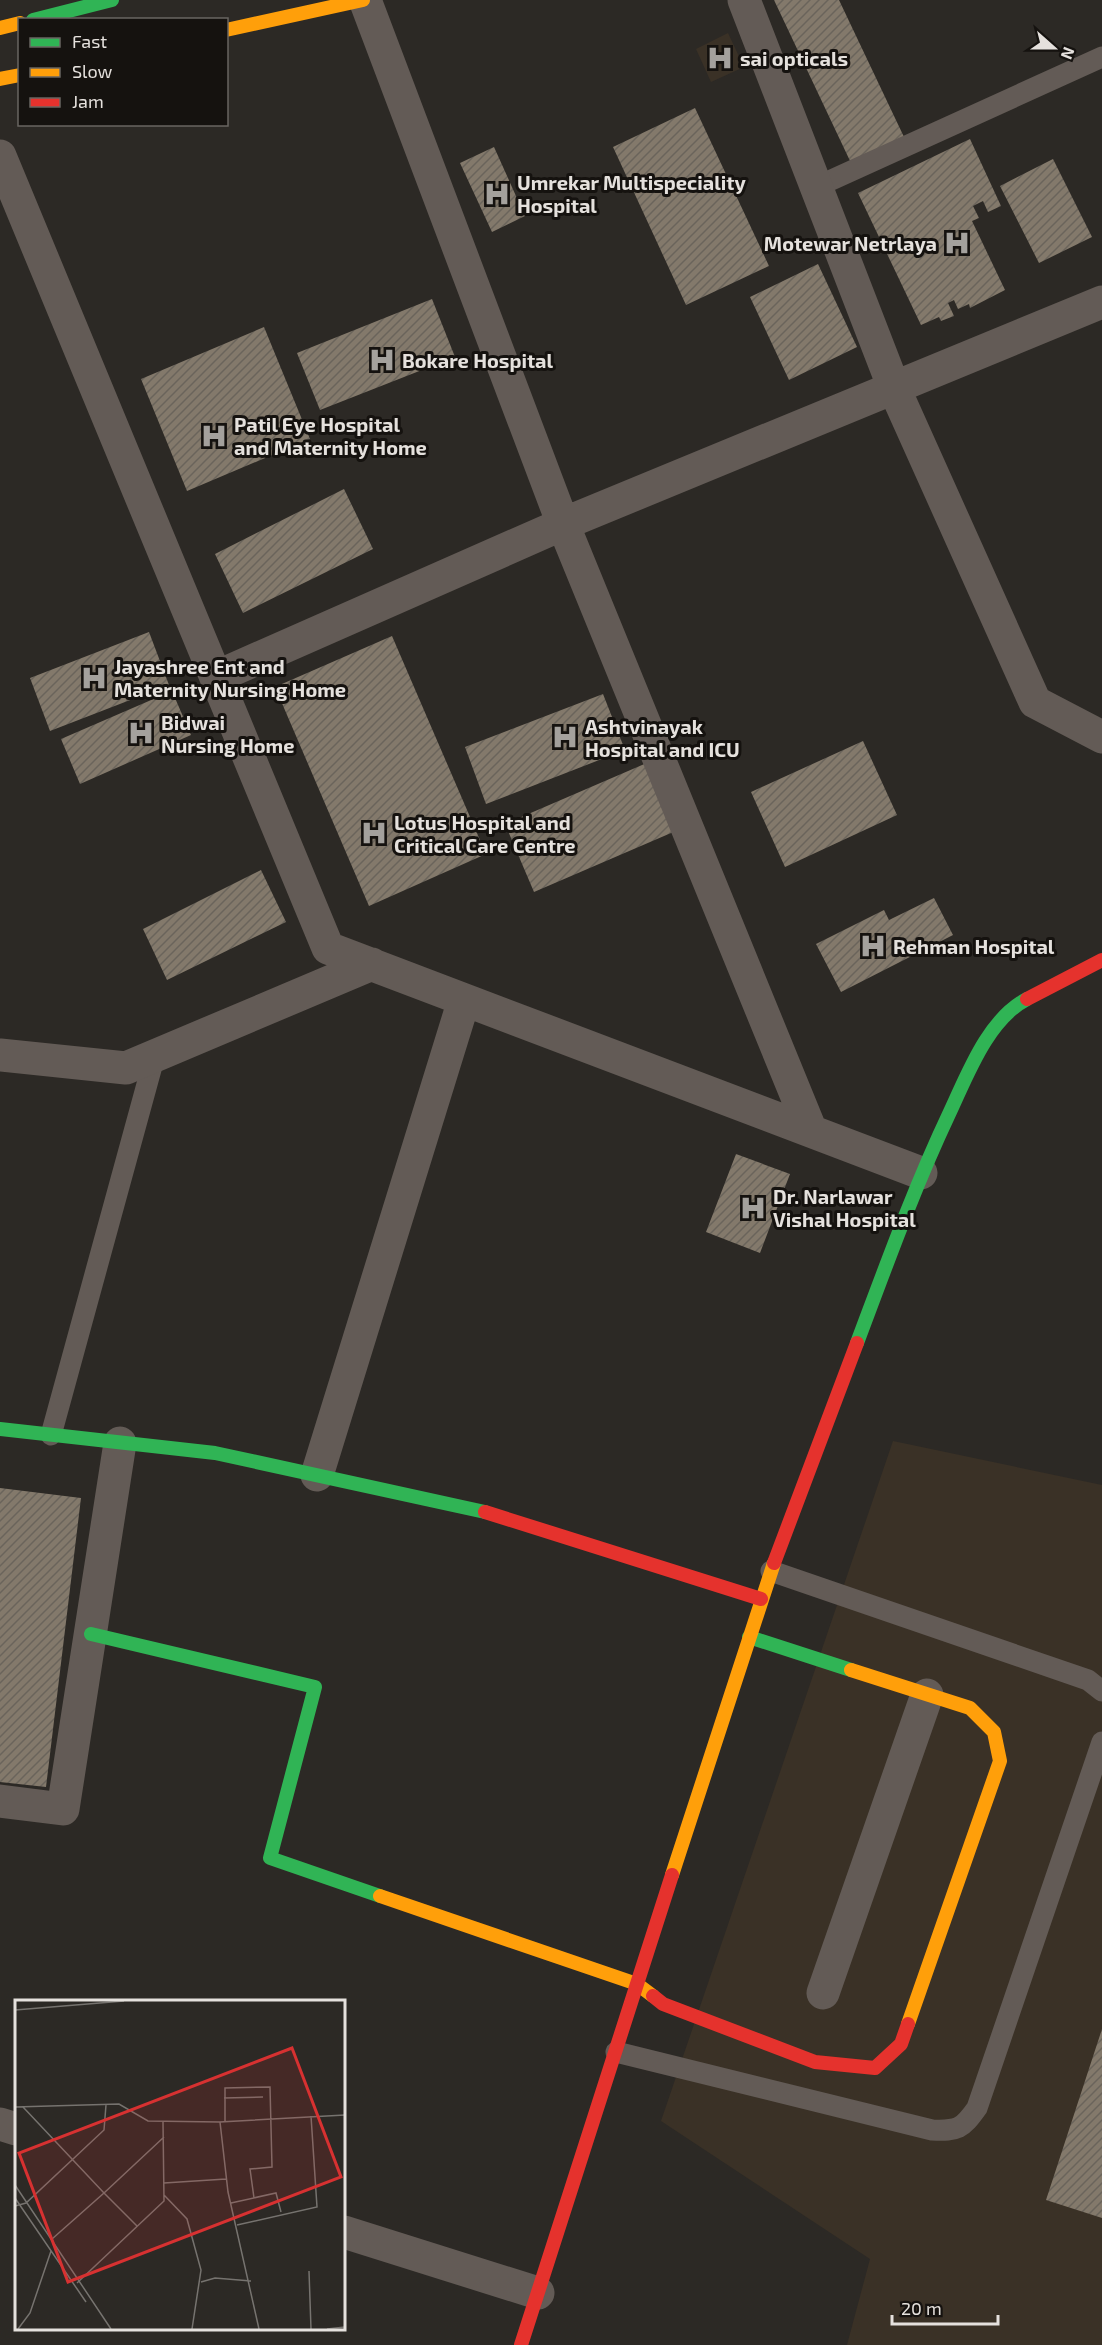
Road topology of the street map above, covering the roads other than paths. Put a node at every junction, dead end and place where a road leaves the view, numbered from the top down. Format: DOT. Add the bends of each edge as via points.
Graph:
graph roads {
  1 [pos="112,0"];
  2 [pos="364,0"];
  3 [pos="744,0"];
  4 [pos="41,18"];
  5 [pos="18,24"];
  6 [pos="0,28"];
  7 [pos="228,30"];
  8 [pos="1102,57"];
  9 [pos="18,75"];
  10 [pos="0,79"];
  11 [pos="0,156"];
  12 [pos="816,187"];
  13 [pos="1102,303"];
  14 [pos="894,388"];
  15 [pos="563,524"];
  16 [pos="216,677"];
  17 [pos="1102,737"];
  18 [pos="1102,960"];
  19 [pos="372,964"];
  20 [pos="464,1000"];
  21 [pos="0,1054"];
  22 [pos="155,1055"];
  23 [pos="810,1131"];
  24 [pos="921,1173"];
  25 [pos="0,1429"];
  26 [pos="51,1435"];
  27 [pos="120,1443"];
  28 [pos="317,1475"];
  29 [pos="771,1571"];
  30 [pos="760,1599"];
  31 [pos="91,1634"];
  32 [pos="749,1637"];
  33 [pos="1102,1691"];
  34 [pos="927,1695"];
  35 [pos="1102,1742"];
  36 [pos="0,1801"];
  37 [pos="637,1984"];
  38 [pos="823,1993"];
  39 [pos="616,2052"];
  40 [pos="0,2124"];
  41 [pos="15,2129"];
  42 [pos="345,2232"];
  43 [pos="538,2293"];
  44 [pos="521,2345"];
  1 -- 4 [label="street"];
  2 -- 7 [label="street"];
  2 -- 15 [label="street"];
  3 -- 12 [label="street"];
  5 -- 6 [label="street"];
  8 -- 12 [label="lane"];
  9 -- 10 [label="street"];
  11 -- 16 [label="street"];
  12 -- 14 [label="street"];
  13 -- 14 [label="street"];
  14 -- 15 [label="street"];
  14 -- 17 [label="street" via="1035,702"];
  15 -- 16 [label="street"];
  15 -- 23 [label="street"];
  16 -- 19 [label="street" via="328,948"];
  18 -- 24 [label="street" via="1022,1002 995,1027 973,1062"];
  19 -- 20 [label="street"];
  19 -- 22 [label="street"];
  20 -- 23 [label="street"];
  20 -- 28 [label="street"];
  21 -- 22 [label="street" via="126,1068"];
  22 -- 26 [label="lane"];
  23 -- 24 [label="street"];
  24 -- 29 [label="street"];
  25 -- 26 [label="street"];
  26 -- 27 [label="street"];
  27 -- 28 [label="street" via="215,1454"];
  27 -- 31 [label="street"];
  28 -- 30 [label="street" via="469,1508"];
  29 -- 30 [label="street"];
  29 -- 33 [label="lane" via="1088,1680"];
  30 -- 32 [label="street"];
  31 -- 36 [label="street" via="63,1809"];
  31 -- 37 [label="street" via="315,1687 270,1858"];
  32 -- 34 [label="street"];
  32 -- 37 [label="street"];
  34 -- 37 [label="street" via="970,1708 994,1732 1000,1761 901,2044 874,2068 815,2062 663,2004"];
  34 -- 38 [label="street"];
  35 -- 39 [label="lane" via="977,2108 965,2125 948,2131 932,2130"];
  37 -- 39 [label="street"];
  39 -- 43 [label="street"];
  40 -- 41 [label="street"];
  42 -- 43 [label="street"];
  43 -- 44 [label="street"];
}
